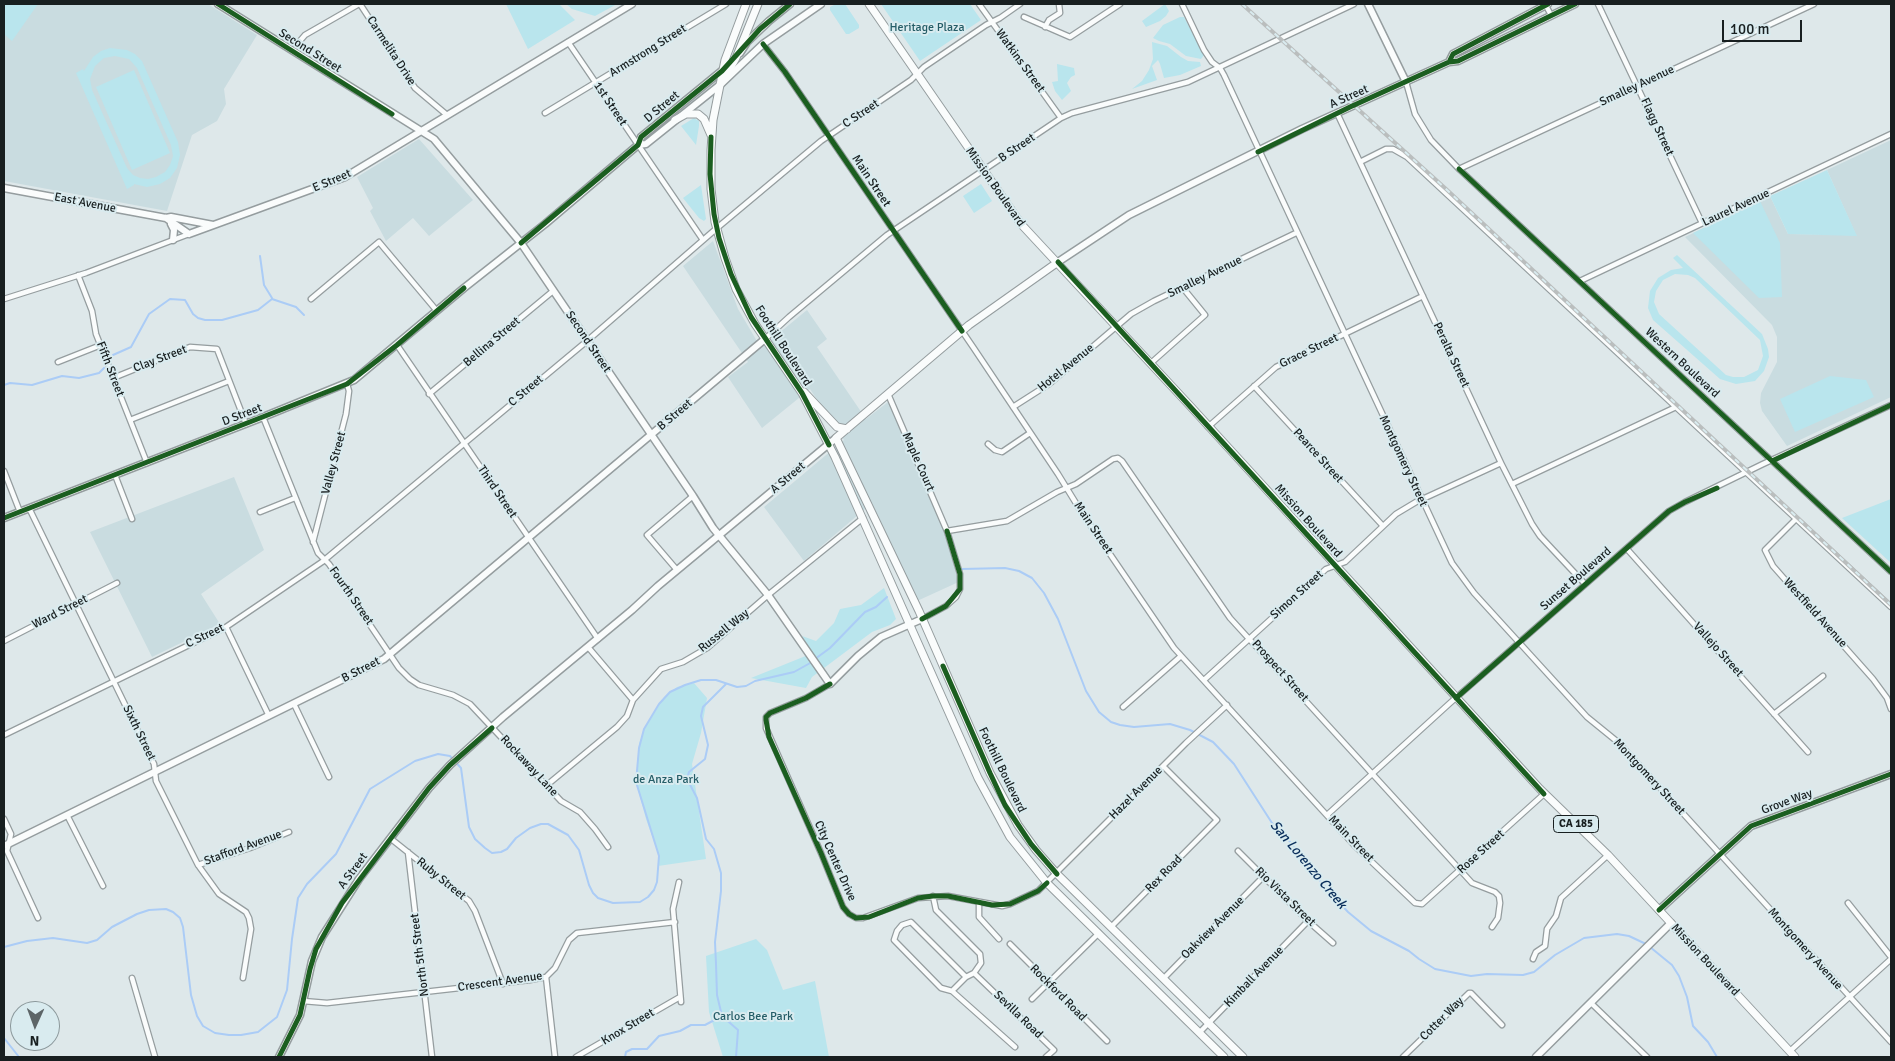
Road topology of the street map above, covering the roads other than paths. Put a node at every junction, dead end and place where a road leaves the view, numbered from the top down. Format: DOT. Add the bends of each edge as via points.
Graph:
graph roads {
  1 [pos="218,4"];
  2 [pos="360,4"];
  3 [pos="632,4"];
  4 [pos="726,4"];
  5 [pos="746,4"];
  6 [pos="758,4"];
  7 [pos="790,4"];
  8 [pos="821,4"];
  9 [pos="869,4"];
  10 [pos="979,4"];
  11 [pos="1020,4"];
  12 [pos="1060,4"];
  13 [pos="1120,4"];
  14 [pos="1182,4"];
  15 [pos="1354,4"];
  16 [pos="1368,4"];
  17 [pos="1546,4"];
  18 [pos="1575,4"];
  19 [pos="1598,4"];
  20 [pos="1814,4"];
  21 [pos="1114,6"];
  22 [pos="1551,15"];
  23 [pos="1024,17"];
  24 [pos="992,22"];
  25 [pos="1045,27"];
  26 [pos="298,42"];
  27 [pos="568,42"];
  28 [pos="764,44"];
  29 [pos="736,58"];
  30 [pos="1449,62"];
  31 [pos="1220,68"];
  32 [pos="722,71"];
  33 [pos="917,74"];
  34 [pos="1406,82"];
  35 [pos="596,83"];
  36 [pos="721,84"];
  37 [pos="1637,86"];
  38 [pos="544,113"];
  39 [pos="1337,113"];
  40 [pos="448,115"];
  41 [pos="1061,118"];
  42 [pos="675,120"];
  43 [pos="420,131"];
  44 [pos="1891,134"];
  45 [pos="828,136"];
  46 [pos="712,137"];
  47 [pos="638,145"];
  48 [pos="1258,152"];
  49 [pos="1360,162"];
  50 [pos="1459,169"];
  51 [pos="983,170"];
  52 [pos="4,188"];
  53 [pos="168,220"];
  54 [pos="185,220"];
  55 [pos="1702,223"];
  56 [pos="214,225"];
  57 [pos="717,228"];
  58 [pos="893,231"];
  59 [pos="1296,233"];
  60 [pos="189,234"];
  61 [pos="173,240"];
  62 [pos="703,240"];
  63 [pos="521,243"];
  64 [pos="1058,262"];
  65 [pos="78,275"];
  66 [pos="1580,281"];
  67 [pos="1183,288"];
  68 [pos="554,291"];
  69 [pos="1423,296"];
  70 [pos="311,299"];
  71 [pos="4,300"];
  72 [pos="437,311"];
  73 [pos="1117,326"];
  74 [pos="962,331"];
  75 [pos="1344,334"];
  76 [pos="764,339"];
  77 [pos="587,341"];
  78 [pos="101,345"];
  79 [pos="397,345"];
  80 [pos="58,362"];
  81 [pos="1151,363"];
  82 [pos="114,378"];
  83 [pos="229,381"];
  84 [pos="793,381"];
  85 [pos="347,384"];
  86 [pos="1254,386"];
  87 [pos="430,394"];
  88 [pos="888,394"];
  89 [pos="1891,405"];
  90 [pos="1013,407"];
  91 [pos="1676,407"];
  92 [pos="264,417"];
  93 [pos="130,420"];
  94 [pos="246,424"];
  95 [pos="1208,427"];
  96 [pos="847,429"];
  97 [pos="1030,433"];
  98 [pos="651,434"];
  99 [pos="836,438"];
  100 [pos="464,444"];
  101 [pos="988,444"];
  102 [pos="829,445"];
  103 [pos="1772,461"];
  104 [pos="147,463"];
  105 [pos="1501,463"];
  106 [pos="4,471"];
  107 [pos="1747,474"];
  108 [pos="115,475"];
  109 [pos="1512,484"];
  110 [pos="1066,488"];
  111 [pos="693,496"];
  112 [pos="295,498"];
  113 [pos="1422,500"];
  114 [pos="29,508"];
  115 [pos="20,512"];
  116 [pos="260,512"];
  117 [pos="863,517"];
  118 [pos="4,518"];
  119 [pos="132,519"];
  120 [pos="1796,519"];
  121 [pos="1382,526"];
  122 [pos="948,531"];
  123 [pos="718,536"];
  124 [pos="528,538"];
  125 [pos="313,542"];
  126 [pos="1627,549"];
  127 [pos="325,560"];
  128 [pos="1335,565"];
  129 [pos="677,570"];
  130 [pos="1891,572"];
  131 [pos="117,583"];
  132 [pos="1584,584"];
  133 [pos="768,595"];
  134 [pos="75,604"];
  135 [pos="1891,607"];
  136 [pos="922,620"];
  137 [pos="911,625"];
  138 [pos="226,627"];
  139 [pos="1250,638"];
  140 [pos="598,639"];
  141 [pos="4,641"];
  142 [pos="1519,642"];
  143 [pos="588,647"];
  144 [pos="390,654"];
  145 [pos="1182,656"];
  146 [pos="1823,676"];
  147 [pos="1204,680"];
  148 [pos="113,681"];
  149 [pos="830,684"];
  150 [pos="1456,698"];
  151 [pos="633,700"];
  152 [pos="294,704"];
  153 [pos="1227,705"];
  154 [pos="1123,707"];
  155 [pos="1891,709"];
  156 [pos="1774,714"];
  157 [pos="269,716"];
  158 [pos="492,728"];
  159 [pos="4,735"];
  160 [pos="1808,752"];
  161 [pos="1163,766"];
  162 [pos="155,772"];
  163 [pos="1372,773"];
  164 [pos="1891,774"];
  165 [pos="329,777"];
  166 [pos="547,785"];
  167 [pos="1544,794"];
  168 [pos="67,815"];
  169 [pos="1326,815"];
  170 [pos="4,819"];
  171 [pos="289,832"];
  172 [pos="390,838"];
  173 [pos="6,845"];
  174 [pos="608,847"];
  175 [pos="1238,851"];
  176 [pos="408,852"];
  177 [pos="1720,854"];
  178 [pos="1608,855"];
  179 [pos="198,865"];
  180 [pos="1462,870"];
  181 [pos="1057,874"];
  182 [pos="1263,877"];
  183 [pos="679,882"];
  184 [pos="1047,883"];
  185 [pos="103,886"];
  186 [pos="933,896"];
  187 [pos="980,902"];
  188 [pos="1415,902"];
  189 [pos="1848,903"];
  190 [pos="1659,910"];
  191 [pos="38,918"];
  192 [pos="1308,921"];
  193 [pos="674,922"];
  194 [pos="1671,923"];
  195 [pos="1111,927"];
  196 [pos="1492,927"];
  197 [pos="1099,933"];
  198 [pos="1000,938"];
  199 [pos="1333,943"];
  200 [pos="1010,944"];
  201 [pos="1891,958"];
  202 [pos="1533,959"];
  203 [pos="974,973"];
  204 [pos="546,977"];
  205 [pos="966,977"];
  206 [pos="132,978"];
  207 [pos="243,978"];
  208 [pos="1163,979"];
  209 [pos="1048,983"];
  210 [pos="503,984"];
  211 [pos="952,991"];
  212 [pos="424,993"];
  213 [pos="1848,997"];
  214 [pos="1032,999"];
  215 [pos="303,1001"];
  216 [pos="1591,1003"];
  217 [pos="1209,1024"];
  218 [pos="1502,1025"];
  219 [pos="1199,1033"];
  220 [pos="1107,1041"];
  221 [pos="1891,1042"];
  222 [pos="1015,1048"];
  223 [pos="1792,1054"];
  224 [pos="1046,1056"];
  225 [pos="155,1057"];
  226 [pos="278,1057"];
  227 [pos="432,1057"];
  228 [pos="555,1057"];
  229 [pos="576,1057"];
  230 [pos="1224,1057"];
  231 [pos="1243,1057"];
  232 [pos="1403,1057"];
  233 [pos="1536,1057"];
  234 [pos="1647,1057"];
  1 -- 43 [label="street, Second Street"];
  2 -- 26 [label="street" via="305,34"];
  2 -- 40 [label="street, Carmelita Drive" via="415,88"];
  3 -- 27 [label="street, E Street"];
  4 -- 35 [label="street, Armstrong Street"];
  5 -- 32 [label="main road, Foothill Boulevard"];
  6 -- 29 [label="main road, Foothill Boulevard"];
  7 -- 29 [label="street, D Street" via="760,29"];
  8 -- 28 [label="street, D Street"];
  9 -- 33 [label="main road, Mission Boulevard"];
  10 -- 24 [label="street, Watkins Street"];
  11 -- 24 [label="street, C Street"];
  12 -- 25 [label="street" via="1060,12"];
  13 -- 21 [label="street"];
  14 -- 31 [label="street, Montgomery Street" via="1204,50"];
  15 -- 31 [label="street, B Street"];
  16 -- 34 [label="street"];
  17 -- 22 [label="street"];
  17 -- 30 [label="street, A Street" via="1454,54"];
  18 -- 22 [label="street, A Street"];
  19 -- 37 [label="street, Flagg Street"];
  20 -- 37 [label="street, Smalley Avenue"];
  21 -- 25 [label="street" via="1070,37"];
  22 -- 30 [label="street, A Street" via="1458,61"];
  23 -- 25 [label="street"];
  24 -- 33 [label="street, C Street"];
  24 -- 41 [label="street, Watkins Street"];
  27 -- 35 [label="street, 1st Street"];
  27 -- 40 [label="street, E Street"];
  28 -- 36 [label="street, D Street"];
  28 -- 45 [label="street, Main Street"];
  29 -- 32 [label="street, D Street"];
  29 -- 36 [label="main road, Foothill Boulevard"];
  30 -- 34 [label="street, A Street"];
  31 -- 41 [label="street, B Street" via="1188,82"];
  31 -- 48 [label="street, Montgomery Street"];
  32 -- 36 [label="main road, Foothill Boulevard"];
  32 -- 47 [label="street, D Street" via="641,137"];
  33 -- 45 [label="street, C Street"];
  33 -- 51 [label="main road, Mission Boulevard"];
  34 -- 39 [label="street, A Street"];
  34 -- 50 [label="street, Western Boulevard" via="1415,114 1431,140"];
  35 -- 38 [label="street, Armstrong Street"];
  35 -- 47 [label="street, 1st Street"];
  36 -- 42 [label="street, D Street"];
  36 -- 46 [label="main road, Foothill Boulevard"];
  37 -- 50 [label="street, Smalley Avenue"];
  37 -- 55 [label="street, Flagg Street"];
  39 -- 48 [label="street, A Street"];
  39 -- 49 [label="street, Peralta Street"];
  40 -- 43 [label="street, E Street"];
  41 -- 51 [label="street, B Street"];
  42 -- 46 [label="main road" via="686,114 698,114 704,119"];
  42 -- 47 [label="street, D Street" via="646,144"];
  43 -- 56 [label="street, E Street" via="345,177"];
  43 -- 63 [label="street, Second Street" via="434,140"];
  44 -- 55 [label="street, Laurel Avenue"];
  45 -- 57 [label="street, C Street"];
  45 -- 58 [label="street, Main Street"];
  46 -- 57 [label="main road, Foothill Boulevard" via="711,189"];
  47 -- 62 [label="street, 1st Street"];
  47 -- 63 [label="street, D Street"];
  48 -- 59 [label="street, Montgomery Street"];
  48 -- 64 [label="street, A Street" via="1129,215"];
  49 -- 69 [label="street, Peralta Street"];
  49 -- 91 [label="street" via="1386,149 1407,157"];
  50 -- 66 [label="street, Western Boulevard"];
  51 -- 58 [label="street, B Street"];
  51 -- 64 [label="main road, Mission Boulevard" via="1015,217"];
  52 -- 53 [label="street, East Avenue"];
  53 -- 54 [label="street, East Avenue" via="171,217"];
  53 -- 60 [label="street, East Avenue"];
  53 -- 61 [label="street" via="174,230"];
  54 -- 56 [label="street, East Avenue"];
  54 -- 60 [label="street" via="191,226"];
  55 -- 66 [label="street, Laurel Avenue"];
  56 -- 60 [label="street, E Street"];
  57 -- 62 [label="street, C Street"];
  57 -- 76 [label="main road, Foothill Boulevard" via="733,282"];
  58 -- 74 [label="street, Main Street"];
  58 -- 76 [label="street, B Street"];
  59 -- 67 [label="street, Smalley Avenue"];
  59 -- 75 [label="street, Montgomery Street"];
  60 -- 61 [label="street, E Street"];
  61 -- 65 [label="street, E Street"];
  62 -- 77 [label="street, C Street"];
  63 -- 68 [label="street, Second Street"];
  63 -- 72 [label="street, D Street"];
  64 -- 73 [label="main road, Mission Boulevard / CA 185"];
  64 -- 74 [label="main road, A Street"];
  65 -- 71 [label="street, E Street"];
  65 -- 78 [label="street, Fifth Street"];
  66 -- 103 [label="street, Western Boulevard"];
  67 -- 73 [label="street, Smalley Avenue" via="1131,314"];
  67 -- 81 [label="street" via="1205,315"];
  68 -- 77 [label="street, Second Street"];
  68 -- 87 [label="street, Bellina Street"];
  69 -- 75 [label="street, Grace Street"];
  69 -- 105 [label="street, Peralta Street"];
  70 -- 72 [label="street" via="379,242"];
  72 -- 79 [label="street, D Street"];
  73 -- 81 [label="main road, Mission Boulevard / CA 185"];
  73 -- 90 [label="street, Hotel Avenue" via="1049,384"];
  74 -- 88 [label="main road, A Street"];
  74 -- 90 [label="street, Main Street"];
  75 -- 86 [label="street, Grace Street" via="1276,367"];
  75 -- 113 [label="street, Montgomery Street"];
  76 -- 84 [label="main road, Foothill Boulevard"];
  76 -- 98 [label="street, B Street"];
  77 -- 98 [label="street, Second Street"];
  77 -- 100 [label="street, C Street"];
  78 -- 80 [label="street"];
  78 -- 82 [label="street, Fifth Street"];
  79 -- 85 [label="street, D Street"];
  79 -- 87 [label="street, Third Street"];
  81 -- 95 [label="main road, Mission Boulevard / CA 185"];
  82 -- 83 [label="street, Clay Street" via="190,347 217,349"];
  82 -- 93 [label="street, Fifth Street"];
  83 -- 93 [label="street"];
  83 -- 94 [label="street, Clay Street"];
  84 -- 96 [label="main road" via="836,426"];
  84 -- 102 [label="main road, Foothill Boulevard"];
  85 -- 92 [label="street, D Street"];
  85 -- 125 [label="street, Valley Street" via="346,414"];
  86 -- 95 [label="street, Grace Street"];
  86 -- 121 [label="street, Pearce Street"];
  87 -- 100 [label="street, Third Street"];
  88 -- 96 [label="main road, A Street"];
  88 -- 122 [label="street, Maple Court"];
  89 -- 103 [label="street, Sunset Boulevard"];
  90 -- 97 [label="street, Main Street"];
  91 -- 107 [label="street"];
  91 -- 109 [label="street"];
  92 -- 94 [label="street, D Street"];
  92 -- 112 [label="street, Fourth Street"];
  93 -- 104 [label="street, Fifth Street"];
  94 -- 104 [label="street, D Street"];
  95 -- 128 [label="main road, Mission Boulevard / CA 185"];
  96 -- 99 [label="main road, A Street"];
  97 -- 101 [label="street" via="1002,452"];
  97 -- 110 [label="street, Main Street"];
  98 -- 111 [label="street, Second Street"];
  98 -- 124 [label="street, B Street"];
  99 -- 102 [label="street, A Street"];
  99 -- 136 [label="main road, Foothill Boulevard"];
  100 -- 124 [label="street, Third Street"];
  100 -- 127 [label="street, C Street"];
  102 -- 117 [label="main road, Foothill Boulevard"];
  102 -- 123 [label="street, A Street"];
  103 -- 107 [label="street, Sunset Boulevard"];
  103 -- 130 [label="street, Western Boulevard"];
  104 -- 108 [label="street, D Street"];
  105 -- 109 [label="street, Peralta Street"];
  105 -- 113 [label="street, Simon Street"];
  106 -- 115 [label="street"];
  107 -- 120 [label="street"];
  107 -- 126 [label="street, Sunset Boulevard" via="1669,511"];
  108 -- 114 [label="street, D Street"];
  108 -- 119 [label="street"];
  109 -- 132 [label="street, Peralta Street" via="1536,530"];
  110 -- 122 [label="street" via="1007,521"];
  110 -- 139 [label="street, Prospect Street" via="1118,458 1230,618"];
  110 -- 145 [label="street, Main Street"];
  111 -- 123 [label="street, Second Street"];
  111 -- 129 [label="street" via="647,535"];
  112 -- 116 [label="street"];
  112 -- 125 [label="street, Fourth Street"];
  113 -- 121 [label="street, Simon Street"];
  113 -- 142 [label="street, Montgomery Street" via="1462,578"];
  114 -- 115 [label="street, D Street"];
  114 -- 134 [label="street, Sixth Street"];
  115 -- 118 [label="street, D Street"];
  117 -- 133 [label="street, Russell Way"];
  117 -- 137 [label="main road, Foothill Boulevard"];
  120 -- 135 [label="street"];
  120 -- 155 [label="street, Westfield Avenue" via="1766,550 1773,566 1873,679"];
  121 -- 128 [label="street, Simon Street" via="1344,562"];
  122 -- 136 [label="street, City Center Drive" via="960,574 960,589 946,606"];
  123 -- 129 [label="street, A Street"];
  123 -- 133 [label="street, Second Street"];
  124 -- 140 [label="street, Third Street"];
  124 -- 144 [label="street, B Street"];
  125 -- 127 [label="street, Fourth Street"];
  126 -- 132 [label="street, Sunset Boulevard"];
  126 -- 156 [label="street, Vallejo Street"];
  127 -- 138 [label="street, C Street"];
  127 -- 144 [label="street, Fourth Street"];
  128 -- 139 [label="street, Simon Street" via="1326,569"];
  128 -- 150 [label="main road, Mission Boulevard / CA 185"];
  129 -- 140 [label="street, A Street"];
  131 -- 134 [label="street, Ward Street"];
  132 -- 142 [label="street, Sunset Boulevard"];
  133 -- 149 [label="street, Second Street"];
  133 -- 151 [label="street, Russell Way" via="706,648 661,670"];
  134 -- 141 [label="street, Ward Street"];
  134 -- 148 [label="street, Sixth Street"];
  136 -- 137 [label="street, City Center Drive"];
  136 -- 181 [label="main road, Foothill Boulevard" via="1002,800 1031,844"];
  137 -- 149 [label="street, City Center Drive" via="881,637"];
  137 -- 184 [label="main road, Foothill Boulevard" via="988,799 1012,840"];
  138 -- 148 [label="street, C Street"];
  138 -- 157 [label="street"];
  139 -- 147 [label="street, Simon Street"];
  139 -- 163 [label="street, Prospect Street"];
  140 -- 143 [label="street, A Street"];
  142 -- 150 [label="street, Sunset Boulevard"];
  142 -- 177 [label="street, Montgomery Street" via="1587,716 1619,743"];
  143 -- 151 [label="street"];
  143 -- 158 [label="street, A Street"];
  144 -- 152 [label="street, B Street"];
  144 -- 158 [label="street, Fourth Street" via="414,683 454,695 466,702"];
  145 -- 147 [label="street, Main Street"];
  145 -- 154 [label="street"];
  146 -- 156 [label="street"];
  147 -- 153 [label="street, Main Street"];
  148 -- 159 [label="street, C Street"];
  148 -- 162 [label="street, Sixth Street"];
  149 -- 186 [label="street, City Center Drive" via="770,714 766,720 769,737 843,907 856,918 863,918 918,898"];
  150 -- 163 [label="street, Sunset Boulevard"];
  150 -- 167 [label="main road, Mission Boulevard / CA 185"];
  151 -- 166 [label="street, Russell Way" via="627,716 617,727"];
  152 -- 157 [label="street, B Street"];
  152 -- 165 [label="street"];
  153 -- 161 [label="street, Hazel Avenue"];
  153 -- 169 [label="street, Main Street"];
  156 -- 160 [label="street, Vallejo Street"];
  157 -- 162 [label="street, B Street"];
  158 -- 166 [label="street, Rockaway Lane"];
  158 -- 172 [label="street, A Street" via="450,765"];
  161 -- 181 [label="street, Hazel Avenue"];
  161 -- 195 [label="street, Rex Road" via="1216,820"];
  162 -- 168 [label="street, B Street"];
  162 -- 179 [label="street, Sixth Street" via="156,781"];
  163 -- 169 [label="street, Sunset Boulevard"];
  163 -- 180 [label="street, Prospect Street"];
  164 -- 177 [label="street, Grove Way" via="1758,823"];
  166 -- 174 [label="street, Rockaway Lane" via="561,801 580,812"];
  167 -- 178 [label="main road, Mission Boulevard / CA 185"];
  167 -- 180 [label="street, Rose Street"];
  168 -- 173 [label="street, B Street"];
  168 -- 185 [label="street"];
  169 -- 188 [label="street, Main Street"];
  170 -- 173 [label="street" via="11,834"];
  171 -- 179 [label="street, Stafford Avenue"];
  172 -- 176 [label="street, Ruby Street"];
  172 -- 215 [label="street, A Street" via="342,903 322,937"];
  173 -- 191 [label="street"];
  175 -- 182 [label="street, Rio Vista Street"];
  176 -- 210 [label="street, Ruby Street" via="469,901"];
  176 -- 212 [label="street, North 5th Street"];
  177 -- 190 [label="street, Grove Way"];
  177 -- 213 [label="street, Montgomery Avenue"];
  178 -- 190 [label="main road, Mission Boulevard / CA 185"];
  178 -- 202 [label="street" via="1561,898 1548,929 1545,946 1536,952"];
  179 -- 207 [label="street, Sixth Street" via="219,894 246,912 249,918"];
  180 -- 188 [label="street, Rose Street" via="1426,902"];
  180 -- 196 [label="street, Prospect Street" via="1472,883 1499,896 1498,918"];
  181 -- 184 [label="street, Hazel Avenue"];
  181 -- 195 [label="main road, Foothill Boulevard"];
  182 -- 192 [label="street, Rio Vista Street"];
  182 -- 208 [label="street, Oakview Avenue"];
  183 -- 193 [label="street" via="673,909"];
  184 -- 187 [label="street, City Center Drive" via="1038,891 1010,904 1002,906"];
  184 -- 197 [label="main road, Foothill Boulevard"];
  186 -- 187 [label="street, City Center Drive"];
  186 -- 203 [label="street" via="936,910 980,954 981,964"];
  187 -- 198 [label="street" via="979,917"];
  189 -- 201 [label="street"];
  190 -- 194 [label="main road, Mission Boulevard / CA 185"];
  192 -- 199 [label="street, Rio Vista Street"];
  192 -- 217 [label="street, Kimball Avenue"];
  193 -- 204 [label="street, Crescent Avenue" via="578,934 569,940 555,968"];
  193 -- 229 [label="street, Knox Street" via="680,999"];
  194 -- 216 [label="street"];
  194 -- 223 [label="main road, Mission Boulevard / CA 185"];
  195 -- 208 [label="main road, Foothill Boulevard"];
  197 -- 209 [label="street"];
  197 -- 219 [label="main road, Foothill Boulevard"];
  200 -- 209 [label="street, Rockford Road"];
  201 -- 213 [label="street"];
  203 -- 205 [label="street"];
  203 -- 224 [label="street, Sevilla Road" via="1054,1050"];
  204 -- 210 [label="street, Crescent Avenue"];
  204 -- 228 [label="street"];
  205 -- 211 [label="street"];
  205 -- 211 [label="street" via="911,922 902,925 894,940 941,988"];
  206 -- 225 [label="street"];
  208 -- 217 [label="main road, Foothill Boulevard"];
  209 -- 214 [label="street"];
  209 -- 220 [label="street, Rockford Road"];
  210 -- 212 [label="street, Crescent Avenue"];
  211 -- 222 [label="street"];
  212 -- 215 [label="street, Crescent Avenue" via="327,1004"];
  212 -- 227 [label="street, North 5th Street"];
  213 -- 221 [label="street, Montgomery Avenue"];
  213 -- 223 [label="street"];
  215 -- 226 [label="street, A Street" via="296,1023"];
  216 -- 233 [label="street"];
  216 -- 234 [label="street"];
  217 -- 219 [label="street, Kimball Avenue"];
  217 -- 231 [label="main road, Foothill Boulevard"];
  218 -- 232 [label="street, Cotter Way" via="1469,993"];
  219 -- 230 [label="main road, Foothill Boulevard"];
}
